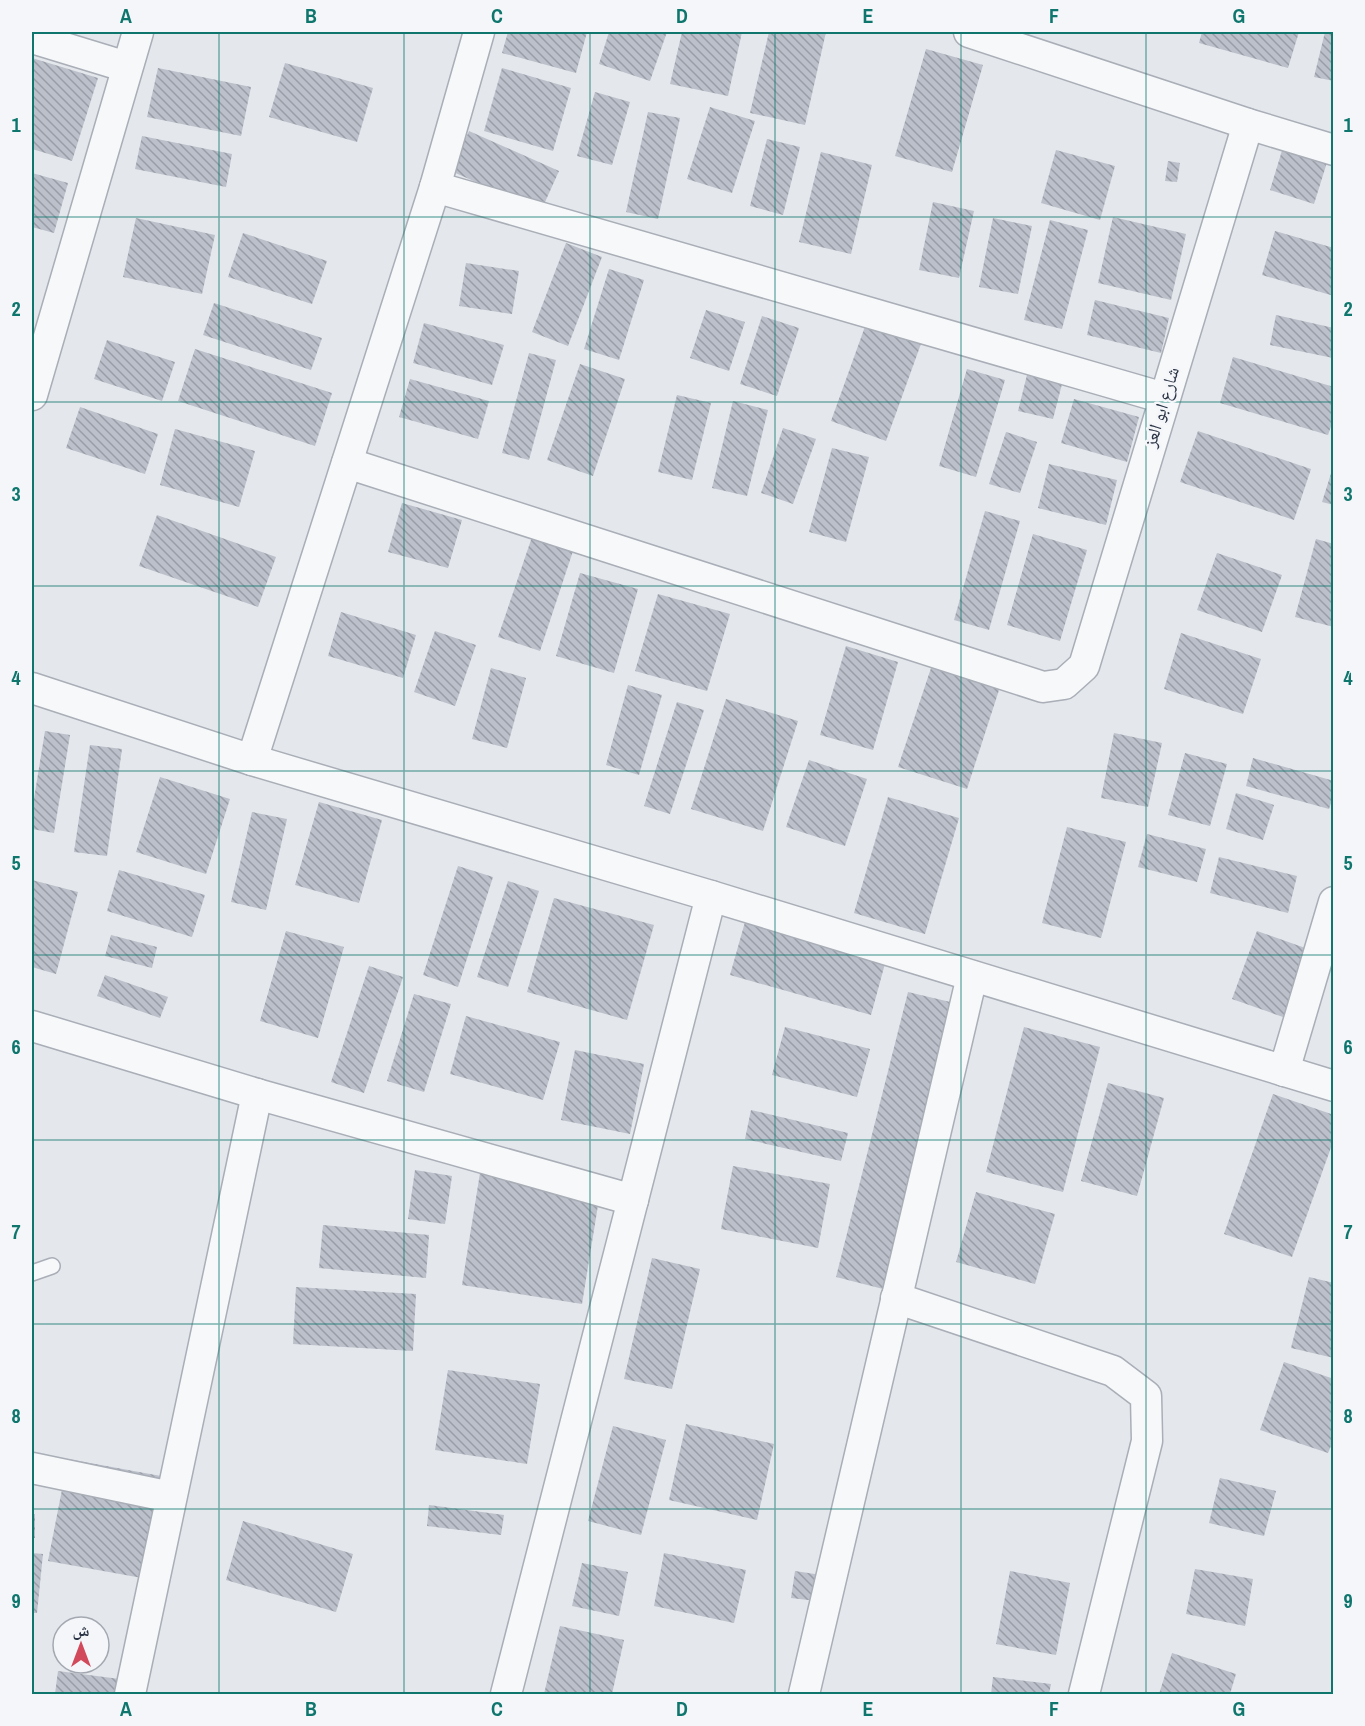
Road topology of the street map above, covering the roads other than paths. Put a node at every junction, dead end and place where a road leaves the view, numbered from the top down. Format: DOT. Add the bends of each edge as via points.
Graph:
graph roads {
  1 [pos="138,32"];
  2 [pos="479,32"];
  3 [pos="969,32"];
  4 [pos="32,38"];
  5 [pos="127,68"];
  6 [pos="1248,124"];
  7 [pos="1334,150"];
  8 [pos="435,187"];
  9 [pos="36,361"];
  10 [pos="32,395"];
  11 [pos="1164,398"];
  12 [pos="347,463"];
  13 [pos="32,688"];
  14 [pos="252,760"];
  15 [pos="711,896"];
  16 [pos="1334,903"];
  17 [pos="972,976"];
  18 [pos="32,1026"];
  19 [pos="1284,1071"];
  20 [pos="1334,1086"];
  21 [pos="257,1094"];
  22 [pos="633,1200"];
  23 [pos="52,1266"];
  24 [pos="32,1273"];
  25 [pos="896,1298"];
  26 [pos="32,1468"];
  27 [pos="171,1497"];
  28 [pos="130,1695"];
  29 [pos="506,1695"];
  30 [pos="804,1695"];
  31 [pos="1084,1695"];
  1 -- 5 [label="street"];
  2 -- 8 [label="street"];
  3 -- 6 [label="street"];
  4 -- 5 [label="street"];
  5 -- 9 [label="street"];
  6 -- 7 [label="street"];
  6 -- 11 [label="street, شارع ابو العز"];
  8 -- 11 [label="street"];
  8 -- 12 [label="street"];
  9 -- 10 [label="street"];
  11 -- 12 [label="street, شارع ابو العز" via="1084,666 1064,684 1043,687"];
  12 -- 14 [label="street"];
  13 -- 14 [label="street"];
  14 -- 15 [label="street"];
  15 -- 17 [label="street"];
  15 -- 22 [label="street"];
  16 -- 19 [label="street"];
  17 -- 19 [label="street"];
  17 -- 25 [label="street"];
  18 -- 21 [label="street"];
  19 -- 20 [label="street"];
  21 -- 22 [label="street"];
  21 -- 27 [label="street"];
  22 -- 29 [label="street"];
  23 -- 24 [label="lane"];
  25 -- 30 [label="street"];
  25 -- 31 [label="street" via="1113,1371 1146,1396 1147,1441"];
  26 -- 27 [label="street"];
  27 -- 28 [label="street"];
}
